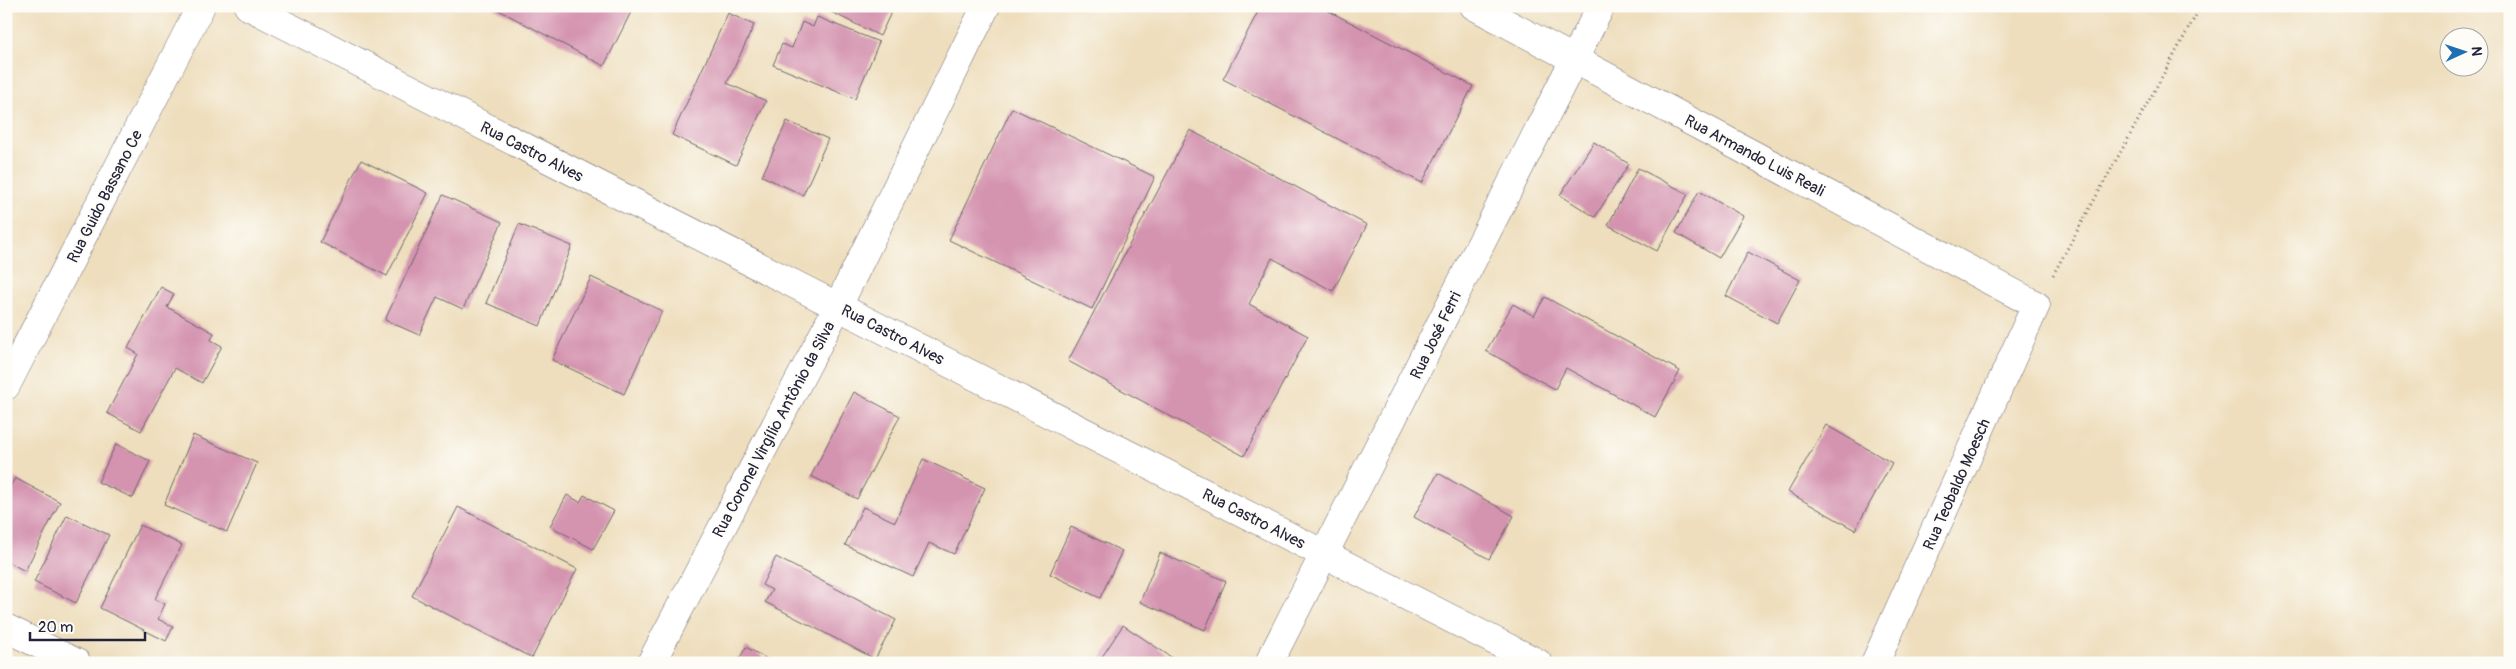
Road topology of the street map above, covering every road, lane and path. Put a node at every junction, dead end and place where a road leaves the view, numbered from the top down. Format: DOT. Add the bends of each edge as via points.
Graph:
graph roads {
  1 [pos="201,6"];
  2 [pos="248,6"];
  3 [pos="986,6"];
  4 [pos="1474,6"];
  5 [pos="1601,6"];
  6 [pos="2201,6"];
  7 [pos="1573,58"];
  8 [pos="2036,305"];
  9 [pos="838,306"];
  10 [pos="6,386"];
  11 [pos="1325,555"];
  12 [pos="6,628"];
  13 [pos="76,663"];
  14 [pos="651,663"];
  15 [pos="1269,663"];
  16 [pos="1538,663"];
  17 [pos="1875,663"];
  1 -- 10 [label="street, Rua Guido Bassano Ce"];
  2 -- 9 [label="street, Rua Castro Alves"];
  3 -- 9 [label="street, Rua Coronel Virgílio Antônio da Silva"];
  4 -- 7 [label="street, Rua Armando Luis Reali"];
  5 -- 7 [label="street, Rua José Ferri"];
  6 -- 8 [label="path"];
  7 -- 8 [label="street, Rua Armando Luis Reali"];
  7 -- 11 [label="street, Rua José Ferri"];
  8 -- 17 [label="street, Rua Teobaldo Moesch"];
  9 -- 11 [label="street, Rua Castro Alves"];
  9 -- 14 [label="street, Rua Coronel Virgílio Antônio da Silva"];
  11 -- 15 [label="street, Rua José Ferri"];
  11 -- 16 [label="street, Rua Castro Alves"];
  12 -- 13 [label="street"];
}
